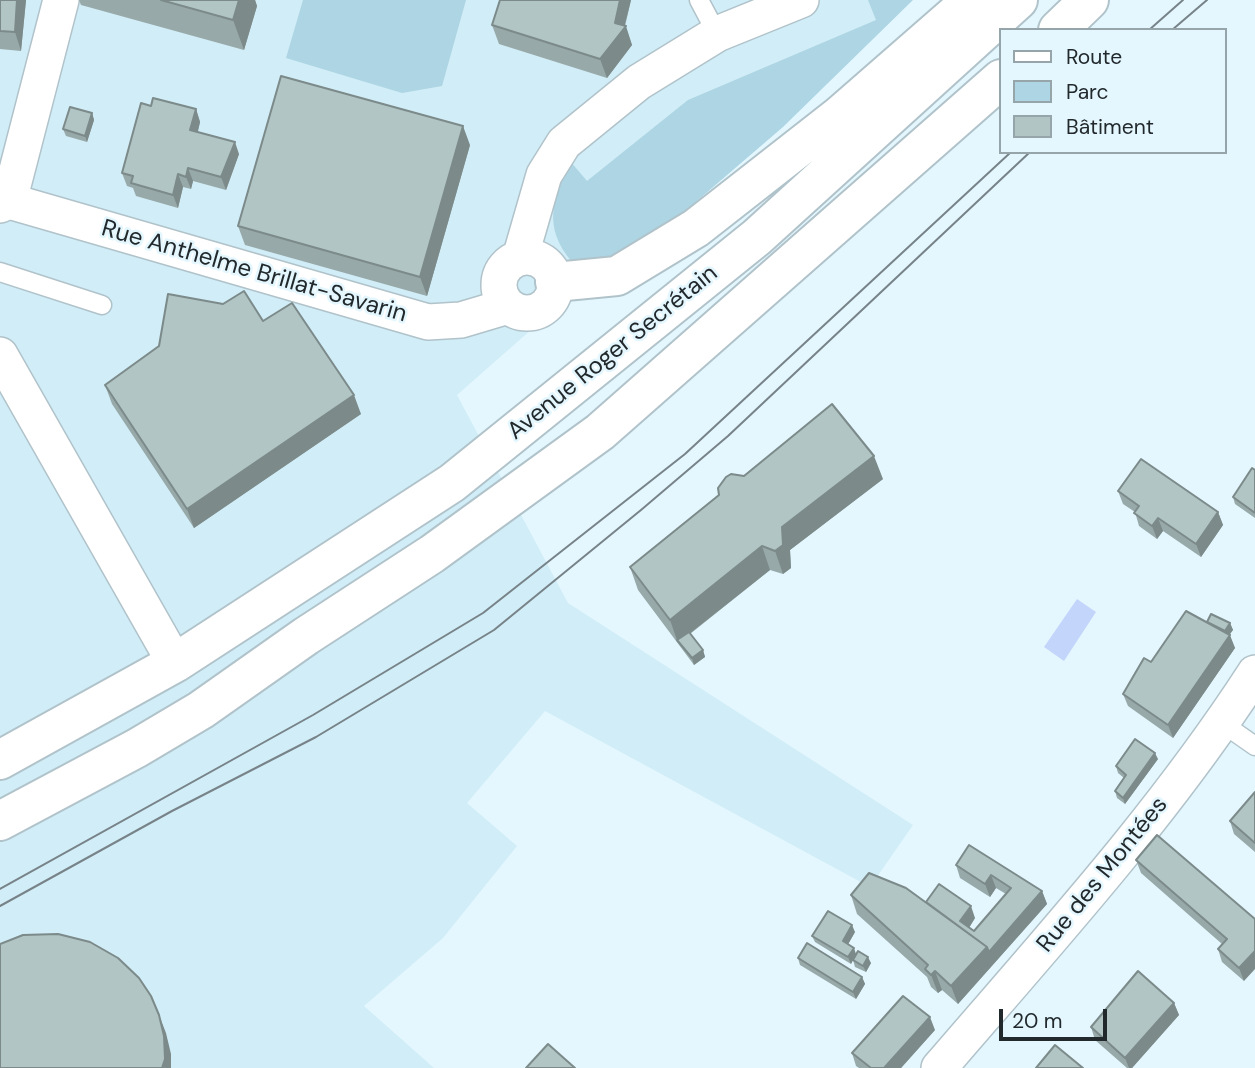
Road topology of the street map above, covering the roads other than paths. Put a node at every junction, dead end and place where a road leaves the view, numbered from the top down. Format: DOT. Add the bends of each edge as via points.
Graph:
graph roads {
  1 [pos="61,0"];
  2 [pos="699,0"];
  3 [pos="801,0"];
  4 [pos="972,0"];
  5 [pos="1018,0"];
  6 [pos="1089,0"];
  7 [pos="1060,28"];
  8 [pos="717,34"];
  9 [pos="1000,80"];
  10 [pos="5,203"];
  11 [pos="520,258"];
  12 [pos="0,272"];
  13 [pos="555,282"];
  14 [pos="102,305"];
  15 [pos="508,306"];
  16 [pos="0,355"];
  17 [pos="176,663"];
  18 [pos="1255,673"];
  19 [pos="201,710"];
  20 [pos="1222,723"];
  21 [pos="1255,746"];
  22 [pos="0,760"];
  23 [pos="0,821"];
  24 [pos="939,1068"];
  1 -- 10 [label="street"];
  2 -- 8 [label="lane"];
  3 -- 8 [label="street"];
  4 -- 13 [label="main road" via="839,116 696,228 617,276"];
  5 -- 17 [label="main road, Avenue Roger Secrétain" via="757,237 452,483"];
  6 -- 7 [label="main road"];
  8 -- 11 [label="street" via="639,82 564,144 544,174"];
  9 -- 19 [label="main road, Avenue Roger Secrétain" via="600,432 432,554"];
  10 -- 15 [label="street, Rue Anthelme Brillat-Savarin" via="428,323 461,320"];
  11 -- 13 [label="street" via="538,259 552,272"];
  11 -- 15 [label="street" via="501,275 500,292"];
  12 -- 14 [label="lane"];
  13 -- 15 [label="street" via="552,299 540,310 523,313"];
  16 -- 17 [label="street"];
  17 -- 19 [label="main road"];
  17 -- 22 [label="main road, Avenue Roger Secrétain"];
  18 -- 20 [label="street, Rue des Montées"];
  19 -- 23 [label="main road, Avenue Roger Secrétain"];
  20 -- 21 [label="lane"];
  20 -- 24 [label="street, Rue des Montées" via="1100,881"];
}
